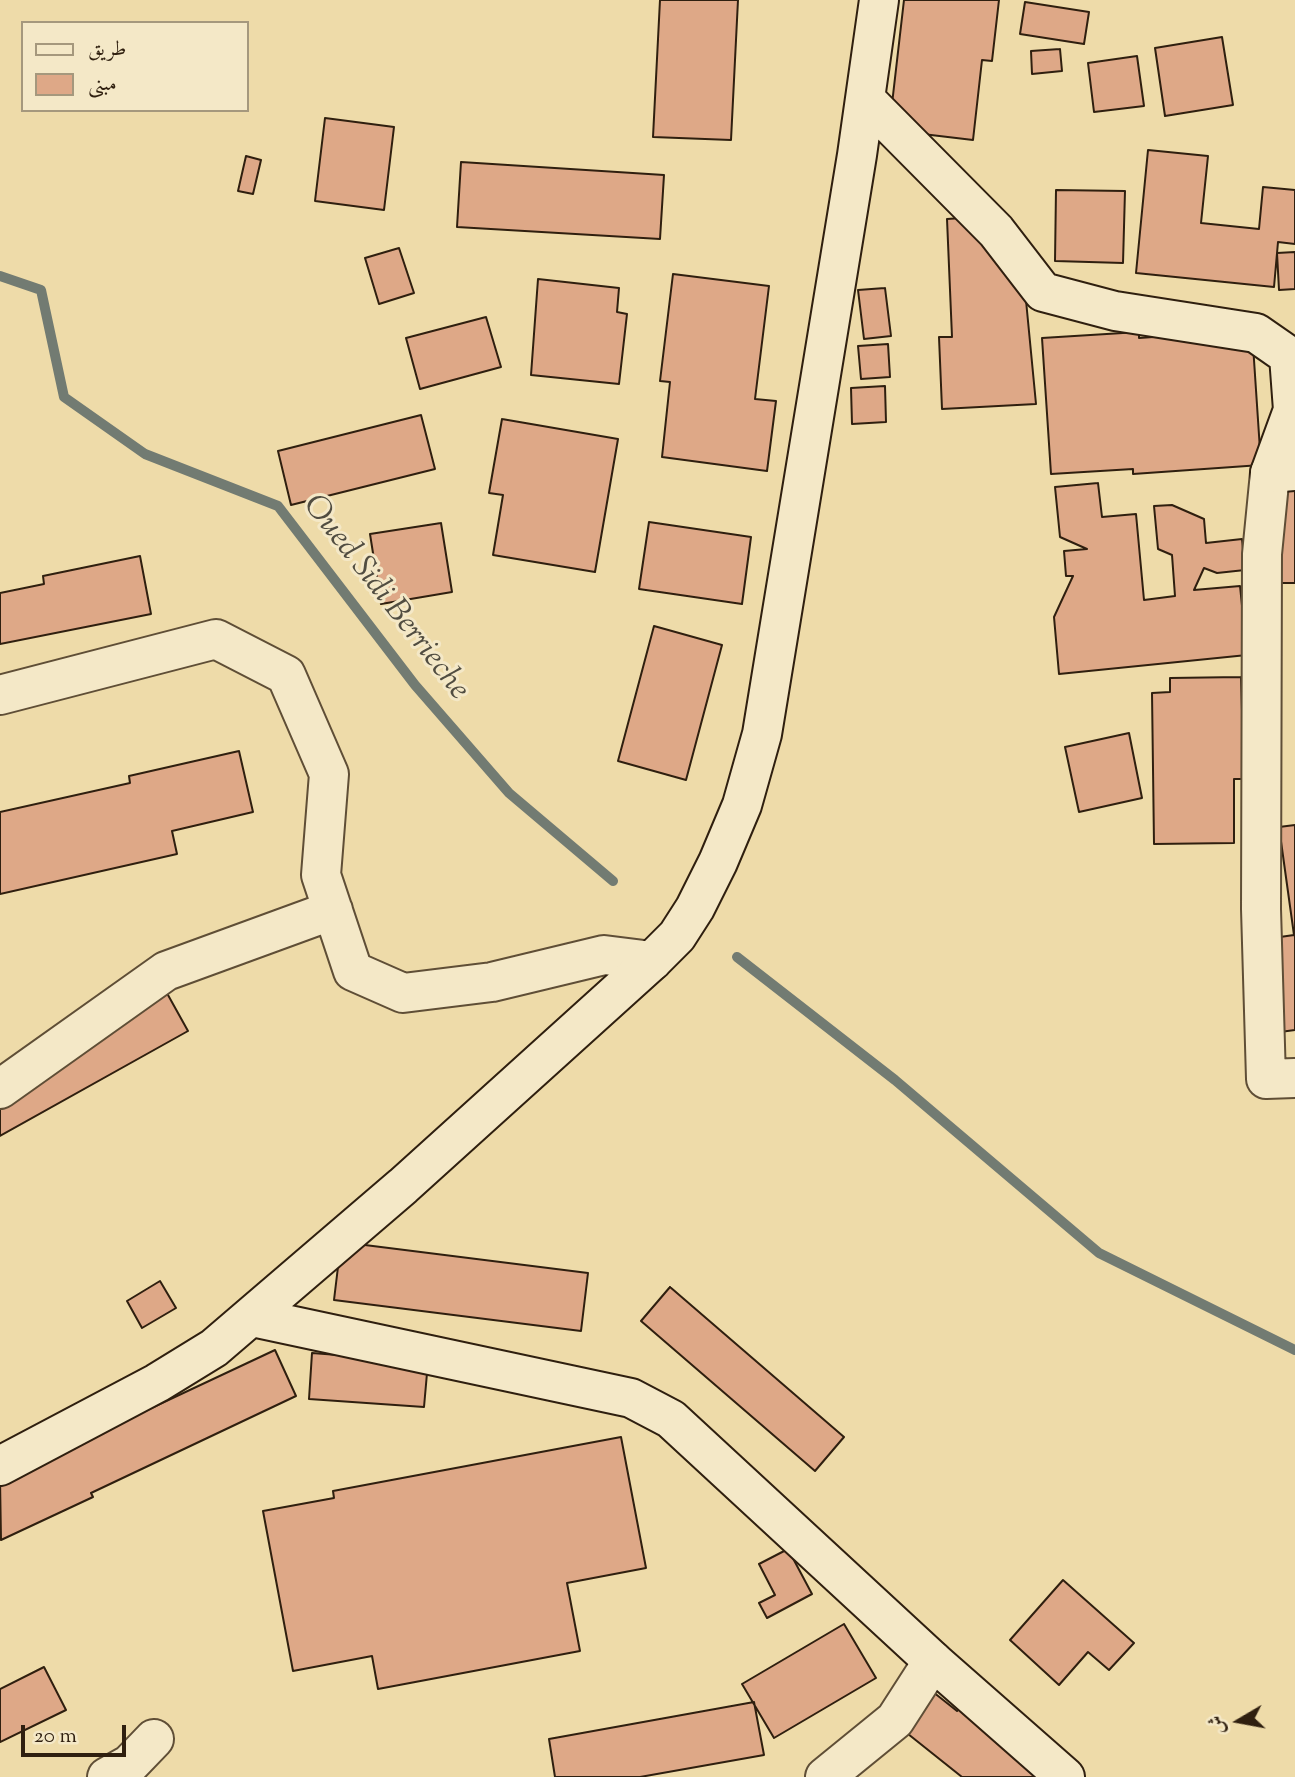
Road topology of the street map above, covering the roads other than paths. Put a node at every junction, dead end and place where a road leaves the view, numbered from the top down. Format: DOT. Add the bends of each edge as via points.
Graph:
graph roads {
  1 [pos="879,0"];
  2 [pos="865,99"];
  3 [pos="1282,472"];
  4 [pos="0,695"];
  5 [pos="333,910"];
  6 [pos="652,961"];
  7 [pos="1295,1078"];
  8 [pos="0,1089"];
  9 [pos="252,1317"];
  10 [pos="0,1466"];
  11 [pos="933,1661"];
  12 [pos="153,1739"];
  13 [pos="107,1777"];
  14 [pos="825,1777"];
  15 [pos="1065,1777"];
  1 -- 2 [label="street"];
  2 -- 3 [label="street" via="996,230 1042,292 1115,311 1256,333 1289,356 1293,410"];
  2 -- 6 [label="street" via="762,734 742,805 718,862 677,936"];
  3 -- 7 [label="street" via="1262,554 1261,909 1266,1079"];
  4 -- 5 [label="street" via="216,639 286,675 329,774 321,875"];
  5 -- 6 [label="street" via="354,971 403,993 492,982 604,955"];
  5 -- 8 [label="street" via="166,971"];
  6 -- 9 [label="street"];
  9 -- 10 [label="street" via="214,1348 157,1383"];
  9 -- 11 [label="street" via="631,1398 671,1419"];
  11 -- 14 [label="street" via="895,1720"];
  11 -- 15 [label="street"];
  12 -- 13 [label="street" via="130,1765"];
}
